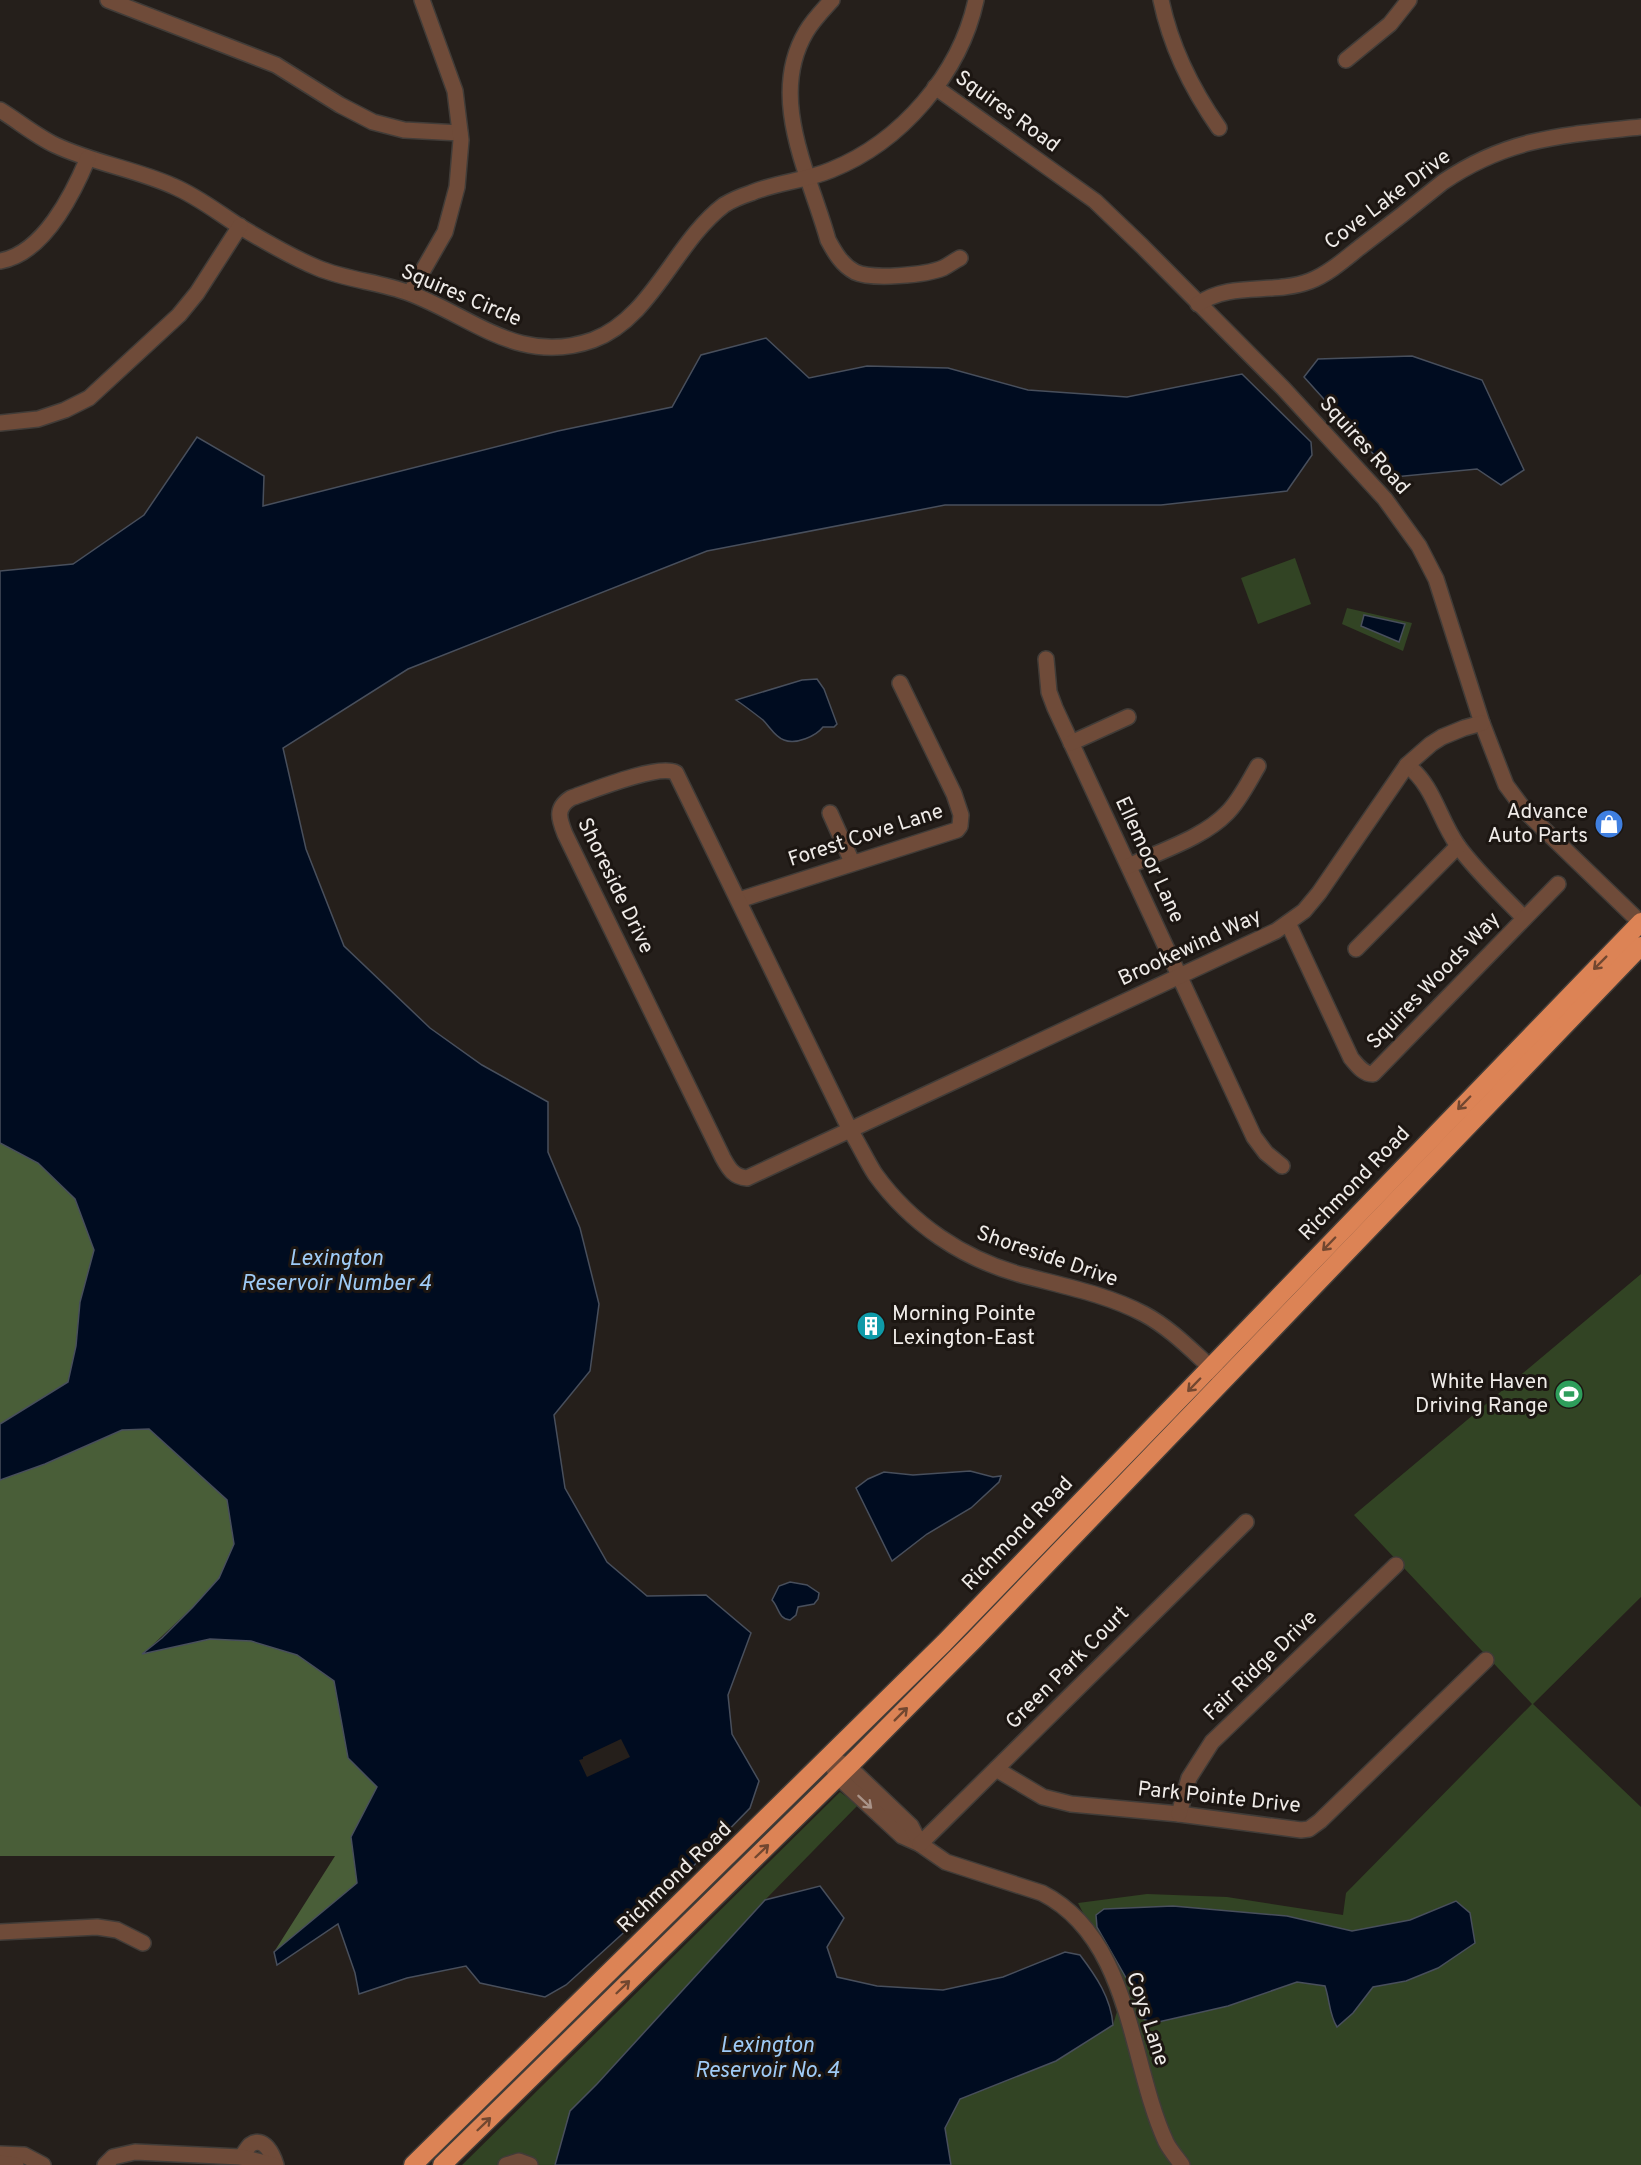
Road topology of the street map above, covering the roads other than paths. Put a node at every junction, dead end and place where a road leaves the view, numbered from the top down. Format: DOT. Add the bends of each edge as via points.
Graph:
graph roads {
  1 [pos="108,0"];
  2 [pos="422,0"];
  3 [pos="832,0"];
  4 [pos="976,0"];
  5 [pos="1161,0"];
  6 [pos="1409,0"];
  7 [pos="1346,60"];
  8 [pos="935,87"];
  9 [pos="0,110"];
  10 [pos="1641,127"];
  11 [pos="1219,128"];
  12 [pos="460,133"];
  13 [pos="88,158"];
  14 [pos="809,178"];
  15 [pos="240,226"];
  16 [pos="960,258"];
  17 [pos="0,261"];
  18 [pos="410,294"];
  19 [pos="1198,304"];
  20 [pos="0,423"];
  21 [pos="1046,659"];
  22 [pos="900,684"];
  23 [pos="1128,717"];
  24 [pos="1482,723"];
  25 [pos="1071,743"];
  26 [pos="1407,765"];
  27 [pos="1258,766"];
  28 [pos="830,813"];
  29 [pos="1458,846"];
  30 [pos="852,862"];
  31 [pos="1129,866"];
  32 [pos="1558,884"];
  33 [pos="739,900"];
  34 [pos="1524,918"];
  35 [pos="1641,922"];
  36 [pos="1288,923"];
  37 [pos="1641,946"];
  38 [pos="1356,950"];
  39 [pos="1180,977"];
  40 [pos="850,1130"];
  41 [pos="1282,1166"];
  42 [pos="1211,1368"];
  43 [pos="1225,1380"];
  44 [pos="1246,1522"];
  45 [pos="1396,1565"];
  46 [pos="1486,1660"];
  47 [pos="829,1758"];
  48 [pos="996,1769"];
  49 [pos="843,1771"];
  50 [pos="1179,1814"];
  51 [pos="920,1844"];
  52 [pos="0,1932"];
  53 [pos="143,1943"];
  54 [pos="0,2154"];
  55 [pos="0,2163"];
  56 [pos="34,2164"];
  57 [pos="16,2165"];
  58 [pos="105,2165"];
  59 [pos="275,2165"];
  60 [pos="413,2165"];
  61 [pos="442,2165"];
  62 [pos="506,2165"];
  63 [pos="530,2165"];
  64 [pos="1182,2165"];
  1 -- 12 [label="street" via="276,65 372,122 404,130"];
  2 -- 12 [label="street" via="455,91"];
  3 -- 14 [label="street" via="806,32 791,70 791,112"];
  4 -- 8 [label="street, Squires Road" via="960,46"];
  5 -- 11 [label="street" via="1180,63"];
  6 -- 7 [label="street" via="1390,24"];
  8 -- 14 [label="street, Squires Road" via="909,117 875,146 849,162"];
  8 -- 19 [label="street, Squires Road" via="1095,201"];
  9 -- 13 [label="street, Squires Circle" via="52,144"];
  10 -- 19 [label="street, Cove Lake Drive" via="1544,139 1498,151 1443,182 1312,280 1285,288 1215,294"];
  12 -- 18 [label="street" via="453,208 445,232"];
  13 -- 15 [label="street, Squires Circle" via="172,185"];
  13 -- 17 [label="street" via="68,200 36,242 24,252"];
  14 -- 16 [label="street" via="828,240 842,262 857,273 875,276 932,271"];
  14 -- 18 [label="street, Squires Circle" via="752,192 726,204 699,229 637,309 597,339 570,347 522,345"];
  15 -- 18 [label="street, Squires Circle" via="320,269"];
  15 -- 20 [label="street" via="197,293 178,315 89,398 38,419"];
  19 -- 24 [label="street, Squires Road" via="1340,448 1405,525 1436,579"];
  21 -- 25 [label="street, Ellemoor Lane" via="1049,692"];
  22 -- 30 [label="street, Forest Cove Lane" via="954,794 961,815 960,826"];
  23 -- 25 [label="street"];
  24 -- 26 [label="street, Brookewind Way" via="1442,737"];
  24 -- 35 [label="street, Squires Road" via="1497,766 1515,799"];
  25 -- 31 [label="street, Ellemoor Lane"];
  26 -- 29 [label="street, Squires Woods Way" via="1428,787"];
  26 -- 36 [label="street, Brookewind Way" via="1319,893"];
  27 -- 31 [label="street" via="1219,820"];
  28 -- 30 [label="street"];
  29 -- 34 [label="street, Squires Woods Way"];
  29 -- 38 [label="street"];
  30 -- 33 [label="street, Forest Cove Lane"];
  31 -- 39 [label="street, Ellemoor Lane"];
  32 -- 34 [label="street, Squires Woods Way"];
  33 -- 40 [label="street, Shoreside Drive"];
  33 -- 40 [label="street, Shoreside Drive" via="680,777 673,771 651,772 571,798 561,805 559,819 565,834 733,1173 747,1178"];
  34 -- 36 [label="street, Squires Woods Way" via="1373,1074 1360,1069 1351,1058"];
  35 -- 42 [label="highway, Richmond Road, one-way"];
  36 -- 39 [label="street, Brookewind Way"];
  37 -- 43 [label="highway, Richmond Road"];
  39 -- 40 [label="street, Brookewind Way"];
  39 -- 41 [label="street, Ellemoor Lane" via="1254,1137"];
  40 -- 42 [label="street, Shoreside Drive" via="894,1197 941,1239 1002,1269 1125,1306 1161,1325"];
  42 -- 43 [label="street, Shoreside Drive"];
  42 -- 47 [label="highway, Richmond Road, one-way"];
  49 -- 43 [label="highway, Richmond Road, one-way"];
  44 -- 48 [label="street, Green Park Court"];
  45 -- 50 [label="street, Fair Ridge Drive" via="1212,1742 1189,1778"];
  46 -- 50 [label="street, Park Pointe Drive" via="1314,1827 1301,1830"];
  47 -- 49 [label="street, Coys Lane"];
  47 -- 60 [label="highway, Richmond Road"];
  48 -- 50 [label="street, Park Pointe Drive" via="1027,1789 1061,1802"];
  48 -- 51 [label="street, Green Park Court"];
  49 -- 51 [label="street, Coys Lane" via="902,1836"];
  61 -- 49 [label="highway, Richmond Road, one-way"];
  51 -- 64 [label="street, Coys Lane" via="946,1862 1042,1893 1065,1907 1081,1924 1115,1981 1159,2124"];
  52 -- 53 [label="street" via="98,1927 117,1930"];
  54 -- 56 [label="street" via="24,2155"];
  55 -- 57 [label="street"];
  58 -- 59 [label="street" via="113,2157 135,2152 241,2157"];
  62 -- 63 [label="street" via="519,2161"];
}
